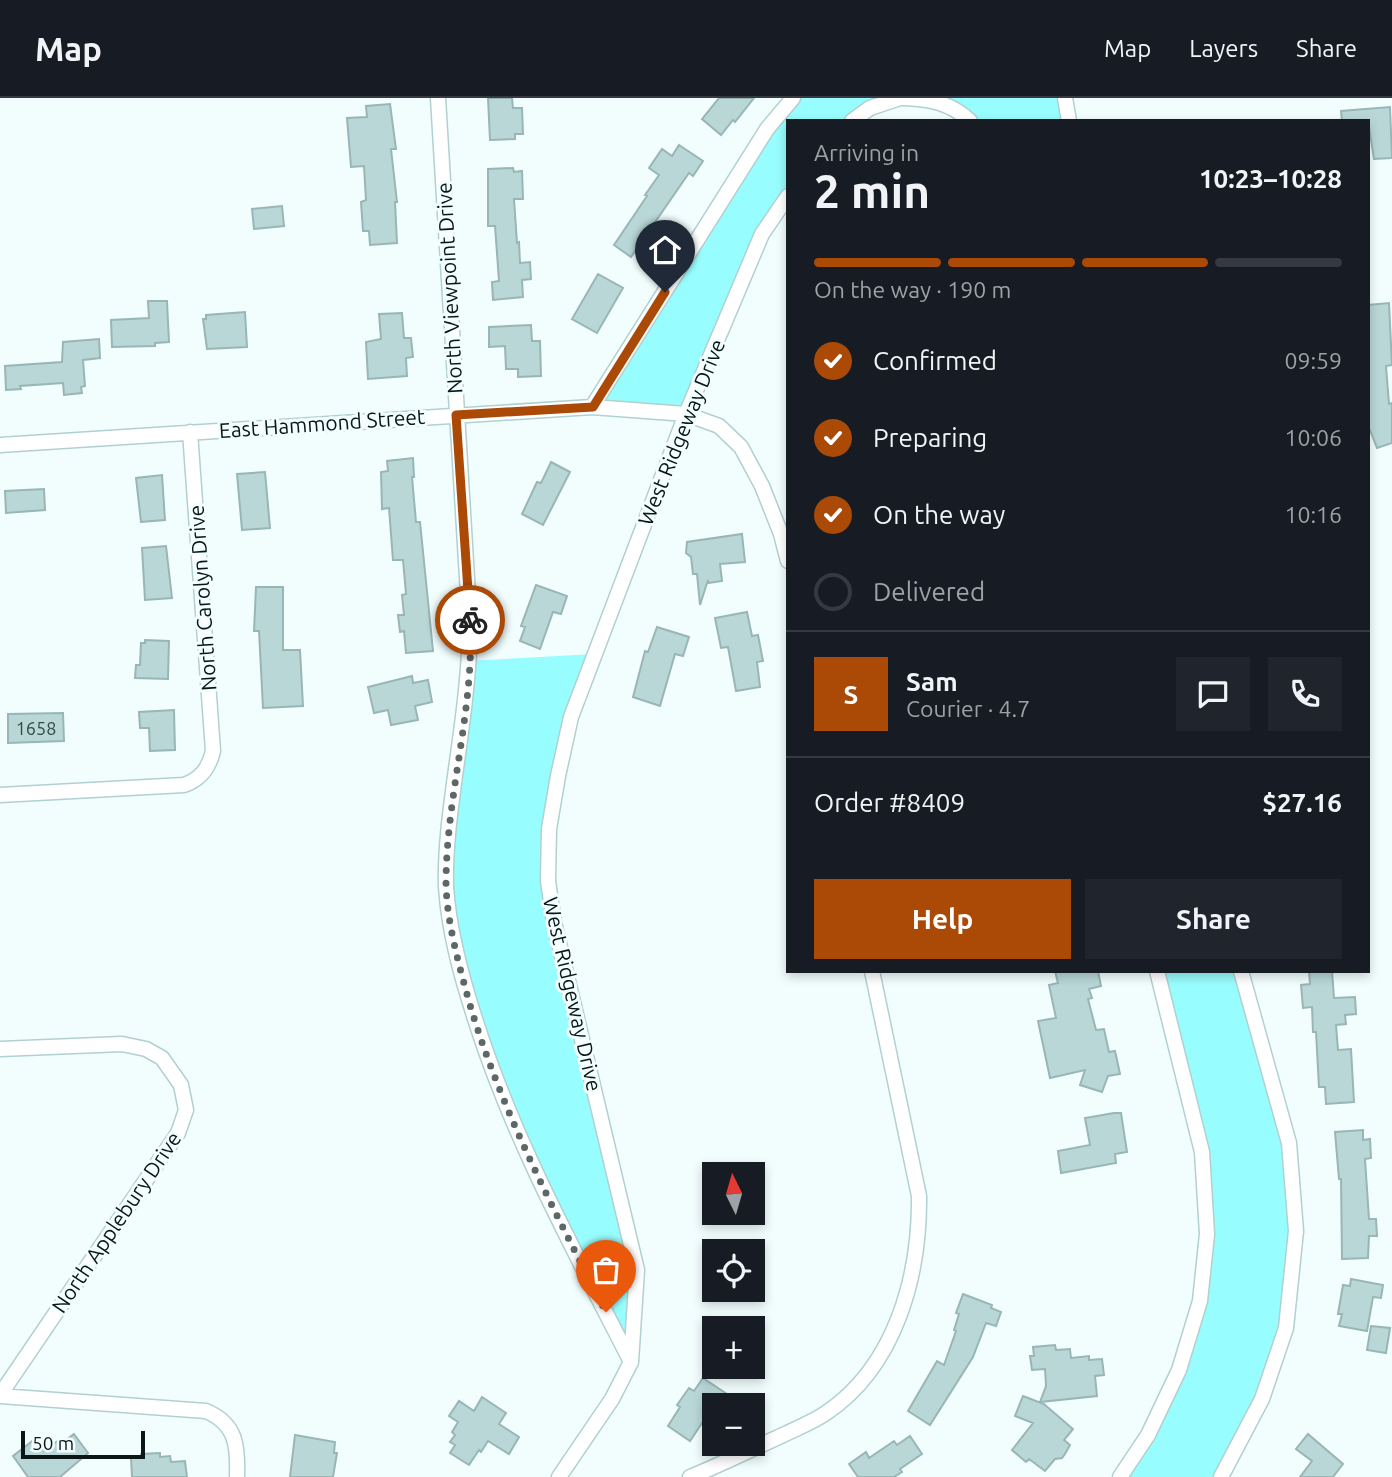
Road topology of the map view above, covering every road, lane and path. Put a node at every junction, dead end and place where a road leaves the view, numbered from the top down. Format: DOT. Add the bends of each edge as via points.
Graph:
graph roads {
  1 [pos="438,98"];
  2 [pos="793,98"];
  3 [pos="901,98"];
  4 [pos="1065,98"];
  5 [pos="934,99"];
  6 [pos="855,119"];
  7 [pos="968,119"];
  8 [pos="1069,119"];
  9 [pos="786,199"];
  10 [pos="593,407"];
  11 [pos="686,414"];
  12 [pos="456,415"];
  13 [pos="190,432"];
  14 [pos="0,444"];
  15 [pos="786,555"];
  16 [pos="0,795"];
  17 [pos="872,973"];
  18 [pos="1157,973"];
  19 [pos="1242,973"];
  20 [pos="0,1049"];
  21 [pos="631,1362"];
  22 [pos="0,1396"];
  23 [pos="237,1477"];
  24 [pos="559,1477"];
  25 [pos="690,1477"];
  26 [pos="1120,1477"];
  27 [pos="1221,1477"];
  1 -- 12 [label="street, North Viewpoint Drive"];
  2 -- 10 [label="street" via="767,130"];
  3 -- 5 [label="street"];
  3 -- 6 [label="street" via="870,108"];
  4 -- 8 [label="street"];
  5 -- 7 [label="street"];
  9 -- 11 [label="street, West Ridgeway Drive" via="762,234"];
  10 -- 11 [label="street, East Hammond Street"];
  10 -- 12 [label="street, East Hammond Street"];
  11 -- 15 [label="street, East Hammond Street" via="719,426 741,447 772,510"];
  11 -- 21 [label="street, West Ridgeway Drive" via="571,717 549,829 548,881 554,922 637,1270"];
  12 -- 13 [label="street, East Hammond Street"];
  12 -- 21 [label="street, North Viewpoint Drive" via="470,628 467,691 448,831 446,887 452,929 489,1065 531,1165"];
  13 -- 14 [label="street, East Hammond Street"];
  13 -- 16 [label="street, North Carolyn Drive" via="213,751 210,763 197,780 184,785"];
  17 -- 25 [label="street" via="919,1196 916,1256 900,1315 871,1369 826,1414"];
  18 -- 26 [label="street" via="1202,1152 1207,1234 1200,1301 1180,1370 1148,1435"];
  19 -- 27 [label="street" via="1289,1143 1296,1231 1286,1328 1262,1399"];
  20 -- 22 [label="street, North Applebury Drive" via="122,1044 146,1049 162,1058 181,1085 186,1110 178,1133"];
  21 -- 24 [label="street, West Ridgeway Drive" via="612,1399"];
  22 -- 23 [label="street" via="206,1411 221,1417 234,1435"];
}
